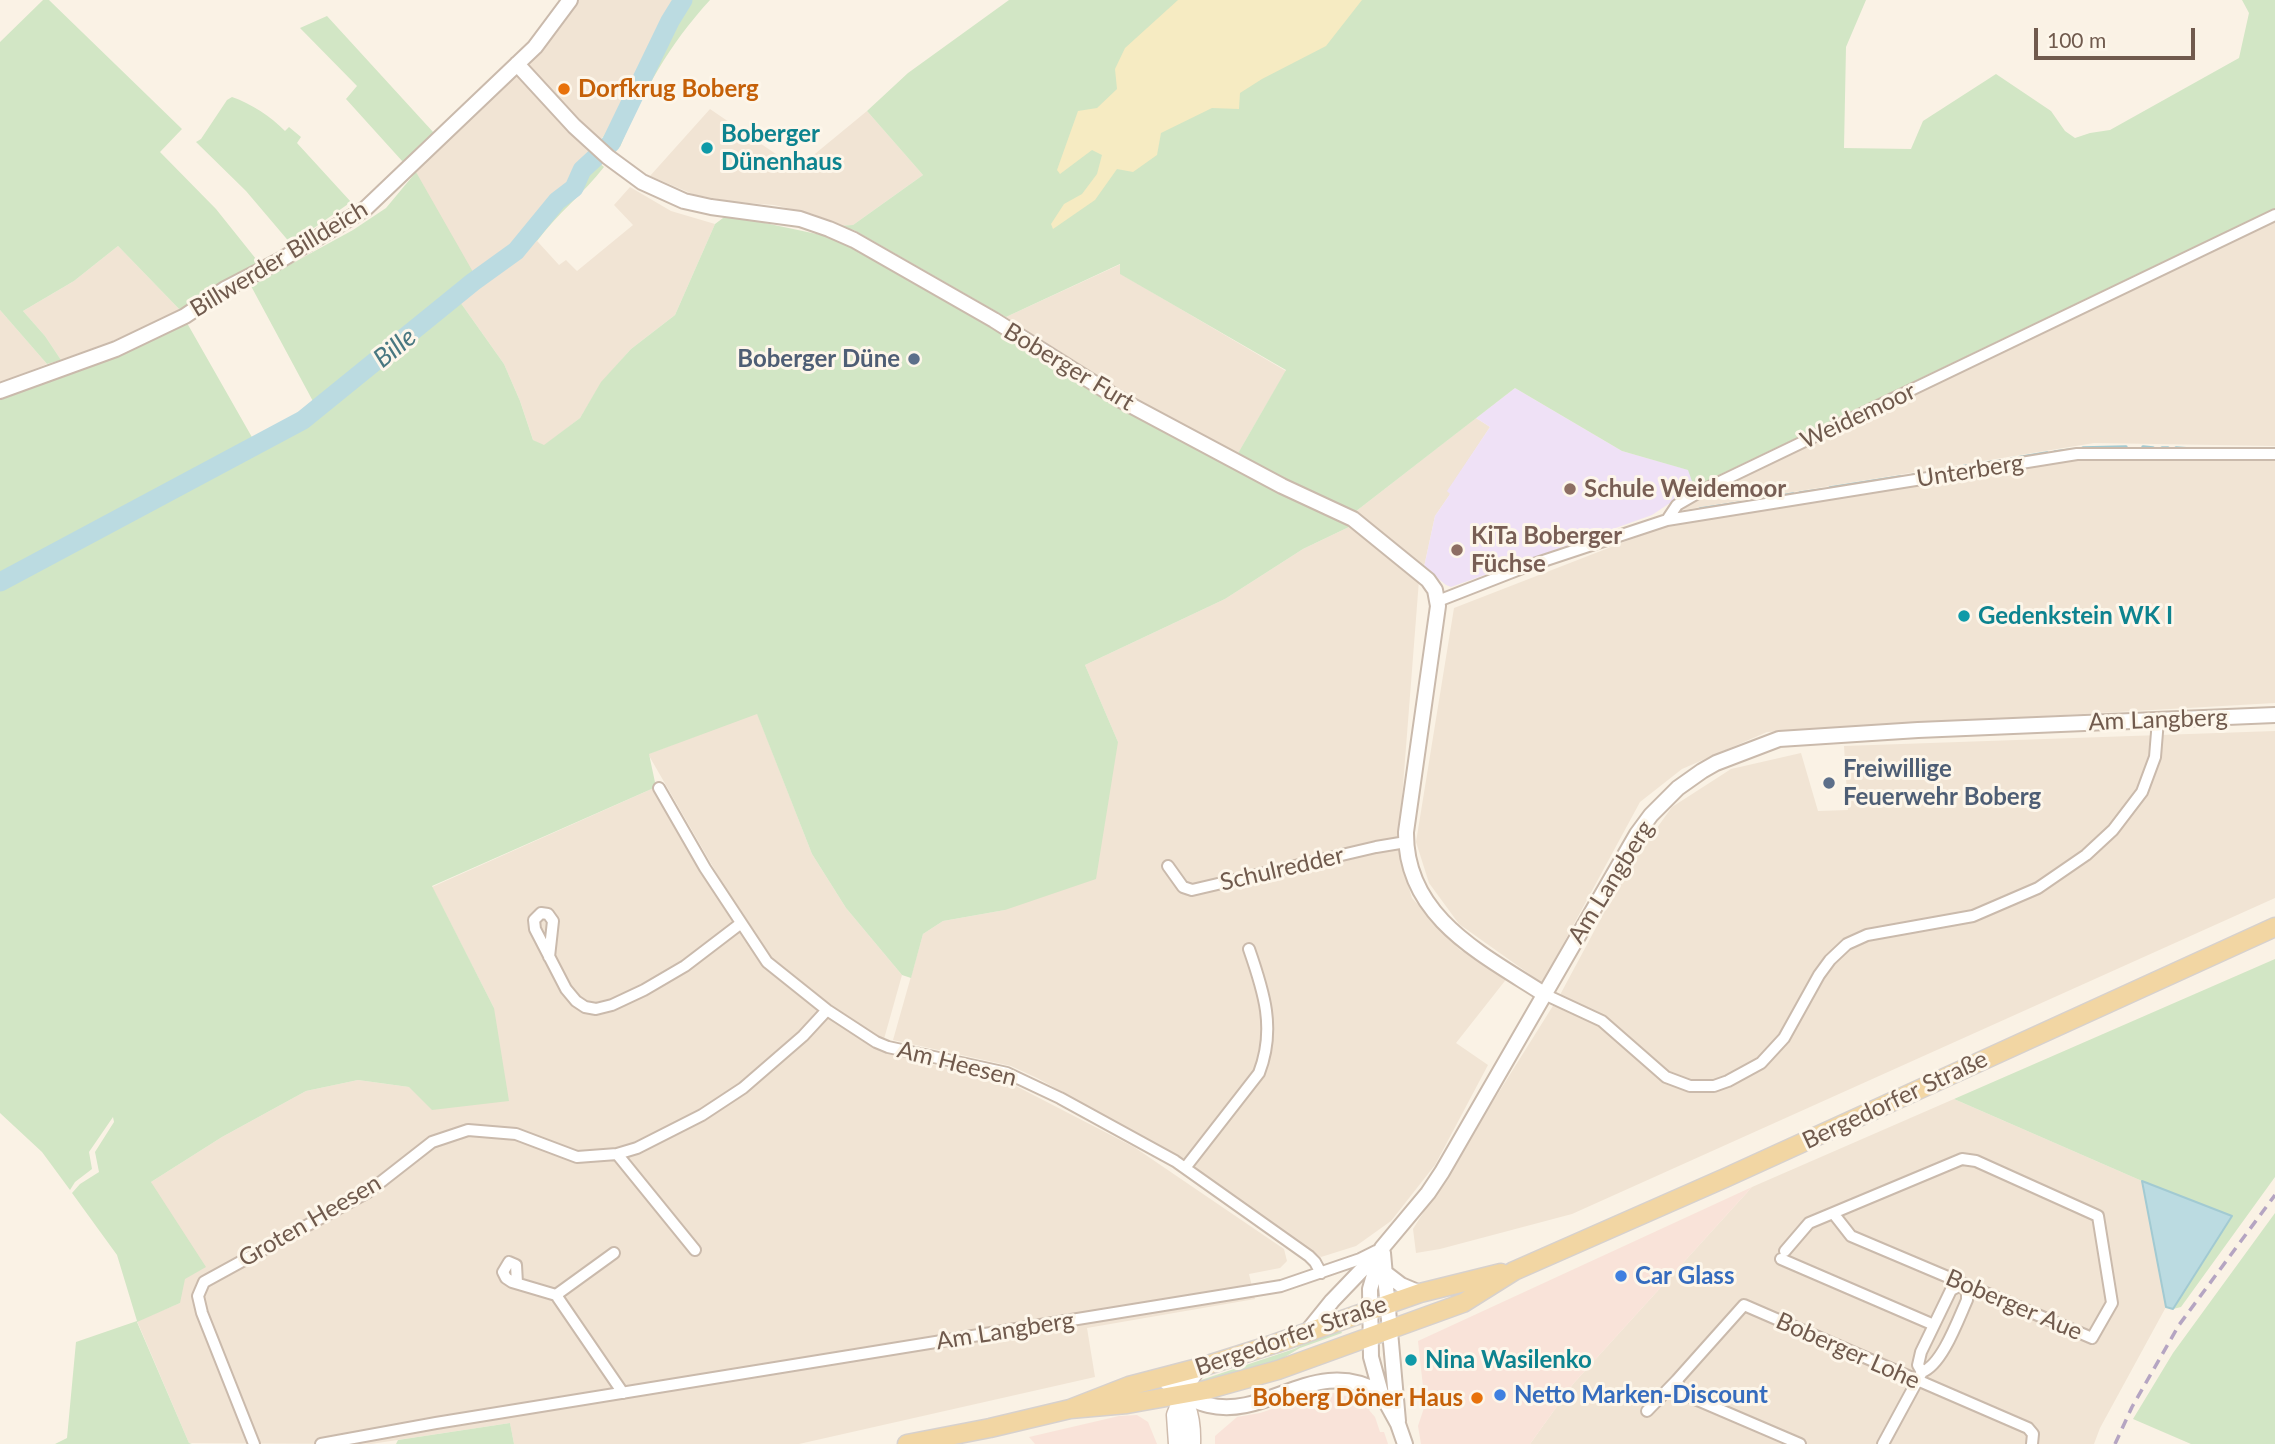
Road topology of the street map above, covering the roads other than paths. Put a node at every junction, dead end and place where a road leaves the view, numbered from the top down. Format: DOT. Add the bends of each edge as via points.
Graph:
graph roads {
  1 [pos="570,0"];
  2 [pos="517,64"];
  3 [pos="2275,215"];
  4 [pos="0,391"];
  5 [pos="2275,454"];
  6 [pos="1667,520"];
  7 [pos="1438,601"];
  8 [pos="2275,715"];
  9 [pos="2158,720"];
  10 [pos="659,788"];
  11 [pos="1406,842"];
  12 [pos="1168,866"];
  13 [pos="740,924"];
  14 [pos="2275,927"];
  15 [pos="1249,949"];
  16 [pos="549,957"];
  17 [pos="1544,994"];
  18 [pos="827,1010"];
  19 [pos="617,1154"];
  20 [pos="1185,1168"];
  21 [pos="1833,1213"];
  22 [pos="1382,1248"];
  23 [pos="695,1250"];
  24 [pos="614,1253"];
  25 [pos="1514,1271"];
  26 [pos="1384,1272"];
  27 [pos="1321,1273"];
  28 [pos="517,1283"];
  29 [pos="1963,1284"];
  30 [pos="1420,1293"];
  31 [pos="556,1296"];
  32 [pos="1379,1307"];
  33 [pos="1934,1325"];
  34 [pos="1389,1329"];
  35 [pos="1307,1332"];
  36 [pos="1371,1336"];
  37 [pos="1198,1368"];
  38 [pos="1920,1377"];
  39 [pos="1163,1378"];
  40 [pos="1677,1380"];
  41 [pos="623,1393"];
  42 [pos="1381,1393"];
  43 [pos="1182,1395"];
  44 [pos="1070,1409"];
  45 [pos="1647,1411"];
  46 [pos="1398,1424"];
  47 [pos="254,1444"];
  48 [pos="321,1444"];
  49 [pos="906,1444"];
  50 [pos="1177,1444"];
  51 [pos="1192,1444"];
  52 [pos="1405,1444"];
  53 [pos="1800,1444"];
  54 [pos="1883,1444"];
  55 [pos="2032,1444"];
  1 -- 2 [label="street, Billwerder Billdeich"];
  2 -- 4 [label="street, Billwerder Billdeich" via="365,209 185,316 117,349"];
  2 -- 7 [label="street, Boberger Furt" via="595,145 642,182 711,207 800,219 854,240 1119,399 1353,519 1428,580"];
  3 -- 6 [label="street, Weidemoor" via="1703,490 1677,505"];
  5 -- 6 [label="street, Unterberg" via="2077,454"];
  6 -- 7 [label="street, Weidemoor" via="1525,566"];
  7 -- 11 [label="street"];
  8 -- 9 [label="street, Am Langberg"];
  9 -- 17 [label="street, Am Langberg" via="1779,738 1716,763 1678,788 1651,815"];
  9 -- 17 [label="street" via="2155,757 2142,792 2113,830 2086,855 2038,888 1973,916 1867,935 1847,944 1819,975 1784,1038 1761,1063 1728,1081 1690,1086 1666,1077 1602,1021"];
  10 -- 13 [label="street, Am Heesen"];
  11 -- 12 [label="street, Schulredder" via="1192,890 1184,887"];
  11 -- 17 [label="street" via="1415,883 1444,924"];
  13 -- 16 [label="street" via="685,966 604,1007 591,1009 576,1001"];
  13 -- 18 [label="street, Am Heesen" via="767,962"];
  14 -- 25 [label="main road, Bergedorfer Straße"];
  15 -- 20 [label="street" via="1269,1029 1266,1055 1259,1073"];
  17 -- 22 [label="street, Am Langberg" via="1442,1172"];
  18 -- 19 [label="street, Groten Heesen" via="743,1088 702,1115"];
  18 -- 20 [label="street, Am Heesen" via="888,1047 1021,1078"];
  19 -- 23 [label="street"];
  19 -- 47 [label="street, Groten Heesen" via="577,1157 516,1134 468,1130 432,1142 368,1192 204,1282 198,1296 202,1313"];
  20 -- 27 [label="street, Am Heesen" via="1309,1256"];
  21 -- 29 [label="street, Boberger Aue" via="1851,1236"];
  21 -- 29 [label="street, Boberger Aue" via="1962,1158 2098,1216 2112,1303 2092,1338"];
  21 -- 33 [label="street, Boberger Aue" via="1809,1223 1783,1255"];
  22 -- 26 [label="street, Am Langberg"];
  22 -- 27 [label="street, Am Langberg"];
  22 -- 32 [label="street, Am Langberg" via="1370,1289"];
  22 -- 35 [label="street"];
  24 -- 31 [label="street"];
  25 -- 30 [label="main road, Bergedorfer Straße"];
  25 -- 34 [label="main road, Bergedorfer Straße" via="1462,1303"];
  26 -- 30 [label="street"];
  26 -- 32 [label="street, Am Langberg"];
  27 -- 41 [label="street, Am Langberg" via="1281,1286"];
  28 -- 31 [label="street"];
  29 -- 33 [label="street" via="1951,1290"];
  29 -- 38 [label="street" via="1967,1300 1937,1361"];
  30 -- 32 [label="main road, Bergedorfer Straße"];
  31 -- 41 [label="street"];
  32 -- 34 [label="street, Am Langberg"];
  32 -- 35 [label="main road, Bergedorfer Straße"];
  32 -- 36 [label="street"];
  33 -- 38 [label="street" via="1921,1352"];
  34 -- 36 [label="main road, Bergedorfer Straße"];
  34 -- 46 [label="street, Am Langberg"];
  35 -- 37 [label="main road, Bergedorfer Straße"];
  36 -- 42 [label="street" via="1371,1357"];
  36 -- 43 [label="main road, Bergedorfer Straße" via="1278,1370"];
  37 -- 39 [label="main road, Bergedorfer Straße"];
  37 -- 43 [label="main road"];
  38 -- 40 [label="street, Boberger Lohe" via="1744,1305"];
  38 -- 54 [label="street"];
  38 -- 55 [label="street, Boberger Lohe" via="2028,1428"];
  39 -- 43 [label="main road"];
  39 -- 44 [label="main road, Bergedorfer Straße"];
  40 -- 45 [label="street, Boberger Lohe"];
  40 -- 53 [label="street" via="1681,1393"];
  41 -- 48 [label="street, Am Langberg"];
  42 -- 43 [label="street" via="1362,1384 1329,1380 1240,1405 1208,1405"];
  42 -- 46 [label="street"];
  43 -- 44 [label="main road, Bergedorfer Straße"];
  43 -- 50 [label="main road" via="1175,1415"];
  43 -- 51 [label="main road"];
  44 -- 49 [label="main road, Bergedorfer Straße"];
  46 -- 52 [label="street"];
}
